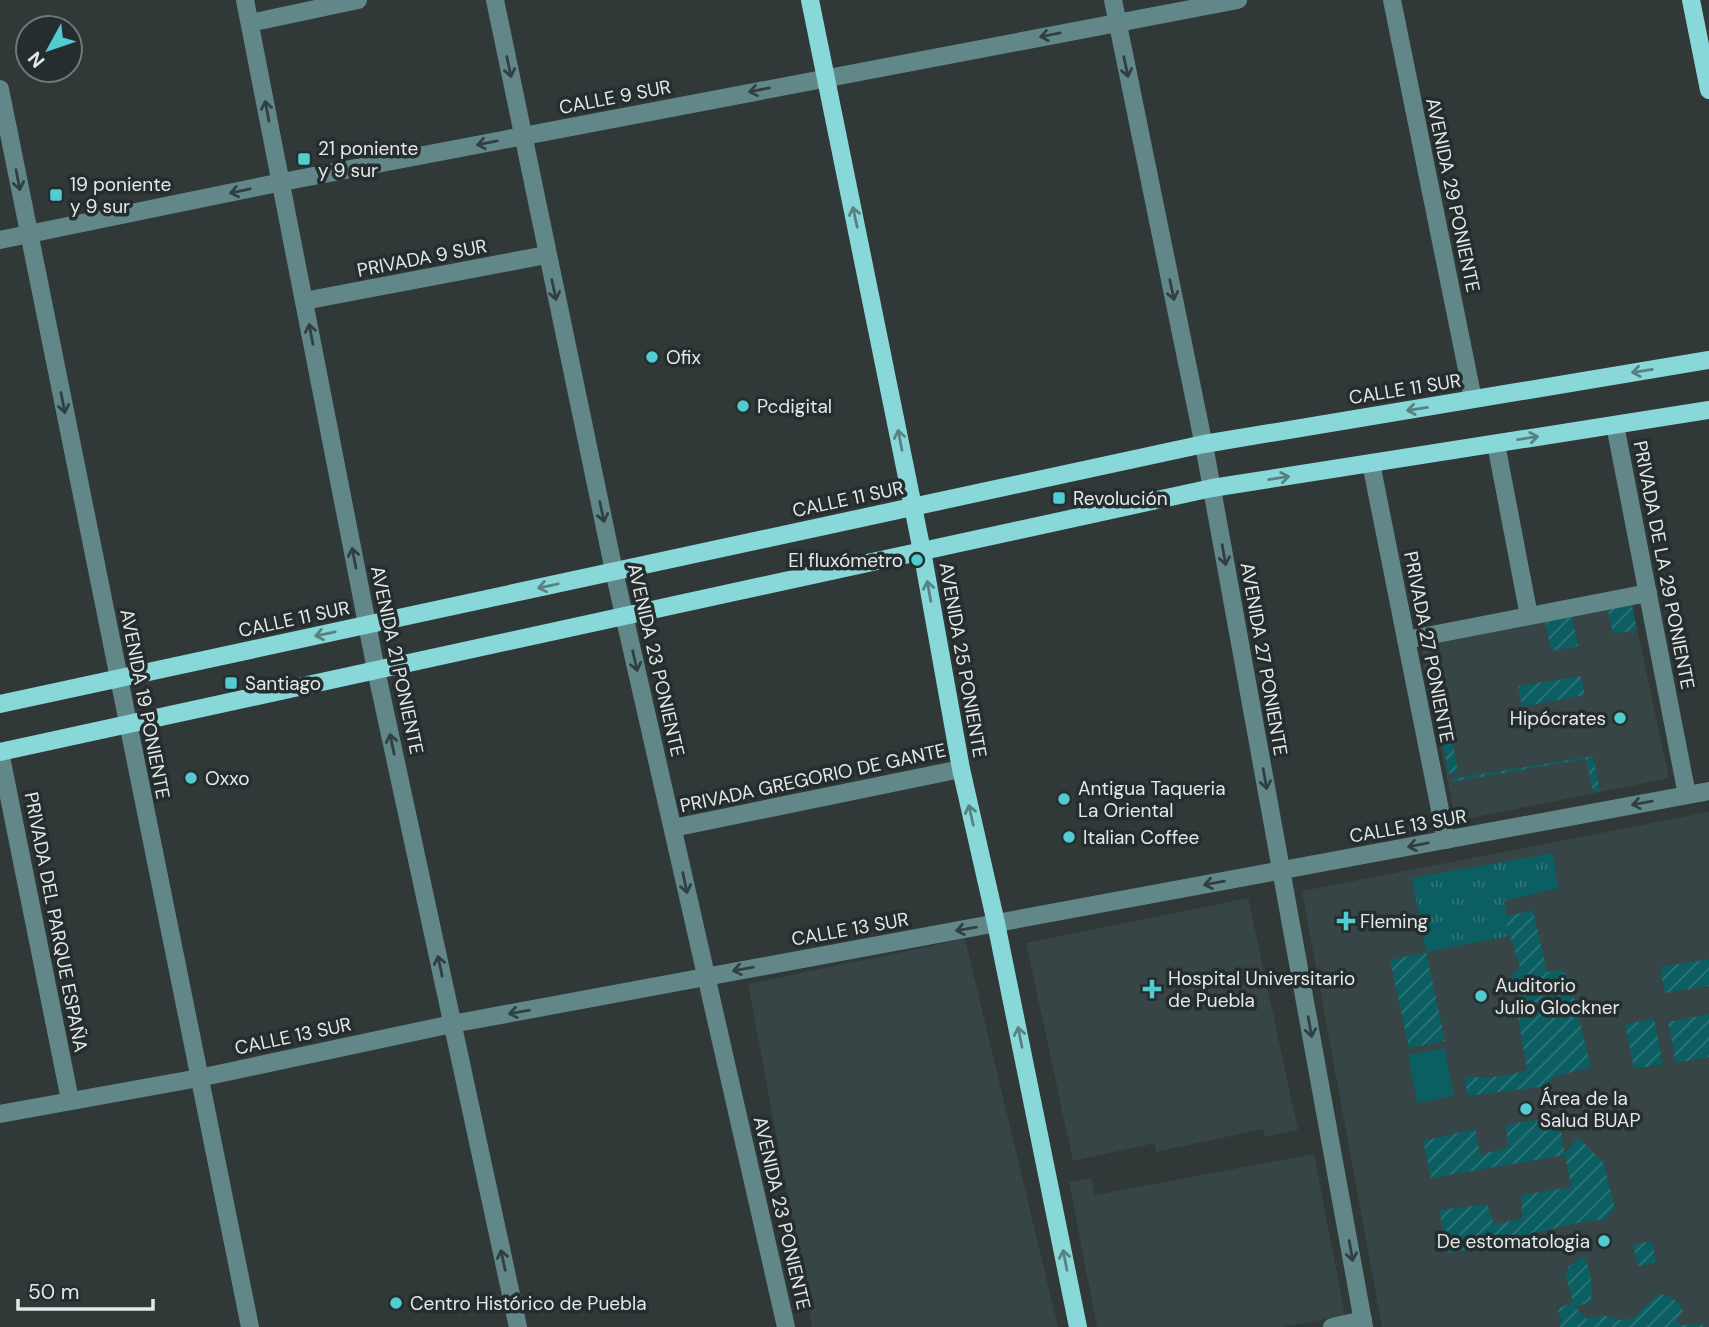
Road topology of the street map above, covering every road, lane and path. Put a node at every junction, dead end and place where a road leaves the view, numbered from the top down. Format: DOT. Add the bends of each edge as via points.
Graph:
graph roads {
  1 [pos="245,0"];
  2 [pos="358,0"];
  3 [pos="495,0"];
  4 [pos="810,0"];
  5 [pos="1112,0"];
  6 [pos="1238,0"];
  7 [pos="1392,0"];
  8 [pos="1691,0"];
  9 [pos="1117,22"];
  10 [pos="250,23"];
  11 [pos="826,78"];
  12 [pos="0,89"];
  13 [pos="1709,90"];
  14 [pos="523,136"];
  15 [pos="282,182"];
  16 [pos="29,234"];
  17 [pos="0,240"];
  18 [pos="547,255"];
  19 [pos="304,301"];
  20 [pos="1709,360"];
  21 [pos="1473,399"];
  22 [pos="1709,410"];
  23 [pos="1615,425"];
  24 [pos="1204,444"];
  25 [pos="1496,444"];
  26 [pos="1371,463"];
  27 [pos="1212,488"];
  28 [pos="914,507"];
  29 [pos="922,551"];
  30 [pos="614,571"];
  31 [pos="1648,593"];
  32 [pos="624,616"];
  33 [pos="1529,616"];
  34 [pos="367,625"];
  35 [pos="1406,640"];
  36 [pos="376,670"];
  37 [pos="119,678"];
  38 [pos="0,704"];
  39 [pos="128,724"];
  40 [pos="0,752"];
  41 [pos="961,769"];
  42 [pos="1709,791"];
  43 [pos="1688,795"];
  44 [pos="673,828"];
  45 [pos="1446,840"];
  46 [pos="1281,870"];
  47 [pos="996,923"];
  48 [pos="706,976"];
  49 [pos="452,1024"];
  50 [pos="199,1077"];
  51 [pos="71,1100"];
  52 [pos="0,1114"];
  53 [pos="1364,1324"];
  54 [pos="250,1327"];
  55 [pos="518,1327"];
  56 [pos="786,1327"];
  57 [pos="1078,1327"];
  58 [pos="1332,1327"];
  1 -- 10 [label="street, AVENIDA 21 PONIENTE"];
  2 -- 10 [label="street"];
  3 -- 14 [label="street, AVENIDA 23 PONIENTE, one-way"];
  4 -- 11 [label="main road, AVENIDA 25 PONIENTE"];
  5 -- 9 [label="street, AVENIDA 27 PONIENTE"];
  6 -- 9 [label="street, CALLE 9 SUR"];
  7 -- 21 [label="street, AVENIDA 29 PONIENTE"];
  8 -- 13 [label="main road"];
  9 -- 11 [label="street, CALLE 9 SUR, one-way"];
  9 -- 24 [label="street, AVENIDA 27 PONIENTE, one-way"];
  15 -- 10 [label="street, AVENIDA 21 PONIENTE, one-way"];
  11 -- 14 [label="street, CALLE 9 SUR, one-way"];
  28 -- 11 [label="main road, AVENIDA 25 PONIENTE, one-way"];
  12 -- 16 [label="street, AVENIDA 19 PONIENTE, one-way"];
  14 -- 15 [label="street, CALLE 9 SUR, one-way"];
  14 -- 18 [label="street, AVENIDA 23 PONIENTE"];
  15 -- 16 [label="street, CALLE 9 SUR, one-way"];
  15 -- 19 [label="street, AVENIDA 21 PONIENTE"];
  16 -- 17 [label="street, CALLE 9 SUR"];
  16 -- 37 [label="street, AVENIDA 19 PONIENTE, one-way"];
  18 -- 19 [label="street, PRIVADA 9 SUR"];
  18 -- 30 [label="street, AVENIDA 23 PONIENTE, one-way"];
  34 -- 19 [label="street, AVENIDA 21 PONIENTE, one-way"];
  20 -- 21 [label="main road, CALLE 11 SUR, one-way"];
  21 -- 24 [label="main road, CALLE 11 SUR, one-way"];
  22 -- 23 [label="main road"];
  25 -- 23 [label="main road, one-way"];
  23 -- 31 [label="street, PRIVADA DE LA 29 PONIENTE"];
  24 -- 27 [label="street, AVENIDA 27 PONIENTE"];
  24 -- 28 [label="main road, CALLE 11 SUR"];
  25 -- 26 [label="main road"];
  25 -- 33 [label="street"];
  27 -- 26 [label="main road, one-way"];
  26 -- 35 [label="street, PRIVADA 27 PONIENTE"];
  27 -- 29 [label="main road"];
  27 -- 46 [label="street, AVENIDA 27 PONIENTE, one-way"];
  28 -- 29 [label="main road, AVENIDA 25 PONIENTE"];
  28 -- 30 [label="main road, CALLE 11 SUR"];
  29 -- 32 [label="main road"];
  41 -- 29 [label="main road, AVENIDA 25 PONIENTE, one-way"];
  30 -- 32 [label="street, AVENIDA 23 PONIENTE"];
  30 -- 34 [label="main road, CALLE 11 SUR, one-way"];
  31 -- 33 [label="street"];
  31 -- 43 [label="street, PRIVADA DE LA 29 PONIENTE"];
  32 -- 36 [label="main road"];
  32 -- 44 [label="street, AVENIDA 23 PONIENTE, one-way"];
  33 -- 35 [label="street"];
  34 -- 36 [label="street, AVENIDA 21 PONIENTE"];
  34 -- 37 [label="main road, CALLE 11 SUR, one-way"];
  35 -- 45 [label="street, PRIVADA 27 PONIENTE"];
  36 -- 39 [label="main road"];
  49 -- 36 [label="street, AVENIDA 21 PONIENTE, one-way"];
  37 -- 38 [label="main road, CALLE 11 SUR"];
  37 -- 39 [label="street, AVENIDA 19 PONIENTE"];
  39 -- 40 [label="main road"];
  39 -- 50 [label="street, AVENIDA 19 PONIENTE"];
  40 -- 51 [label="street, PRIVADA DEL PARQUE ESPAÑA"];
  41 -- 44 [label="street, PRIVADA GREGORIO DE GANTE"];
  47 -- 41 [label="main road, AVENIDA 25 PONIENTE, one-way"];
  42 -- 43 [label="street, CALLE 13 SUR"];
  43 -- 45 [label="street, CALLE 13 SUR, one-way"];
  44 -- 48 [label="street, AVENIDA 23 PONIENTE, one-way"];
  45 -- 46 [label="street, CALLE 13 SUR, one-way"];
  46 -- 47 [label="street, CALLE 13 SUR, one-way"];
  46 -- 53 [label="street, AVENIDA 27 PONIENTE, one-way"];
  47 -- 48 [label="street, CALLE 13 SUR, one-way"];
  57 -- 47 [label="main road, AVENIDA 25 PONIENTE, one-way"];
  48 -- 49 [label="street, CALLE 13 SUR, one-way"];
  48 -- 56 [label="street, AVENIDA 23 PONIENTE"];
  49 -- 50 [label="street, CALLE 13 SUR"];
  55 -- 49 [label="street, AVENIDA 21 PONIENTE, one-way"];
  50 -- 51 [label="street, CALLE 13 SUR"];
  50 -- 54 [label="street, AVENIDA 19 PONIENTE"];
  51 -- 52 [label="street, CALLE 13 SUR"];
  53 -- 58 [label="street"];
}
